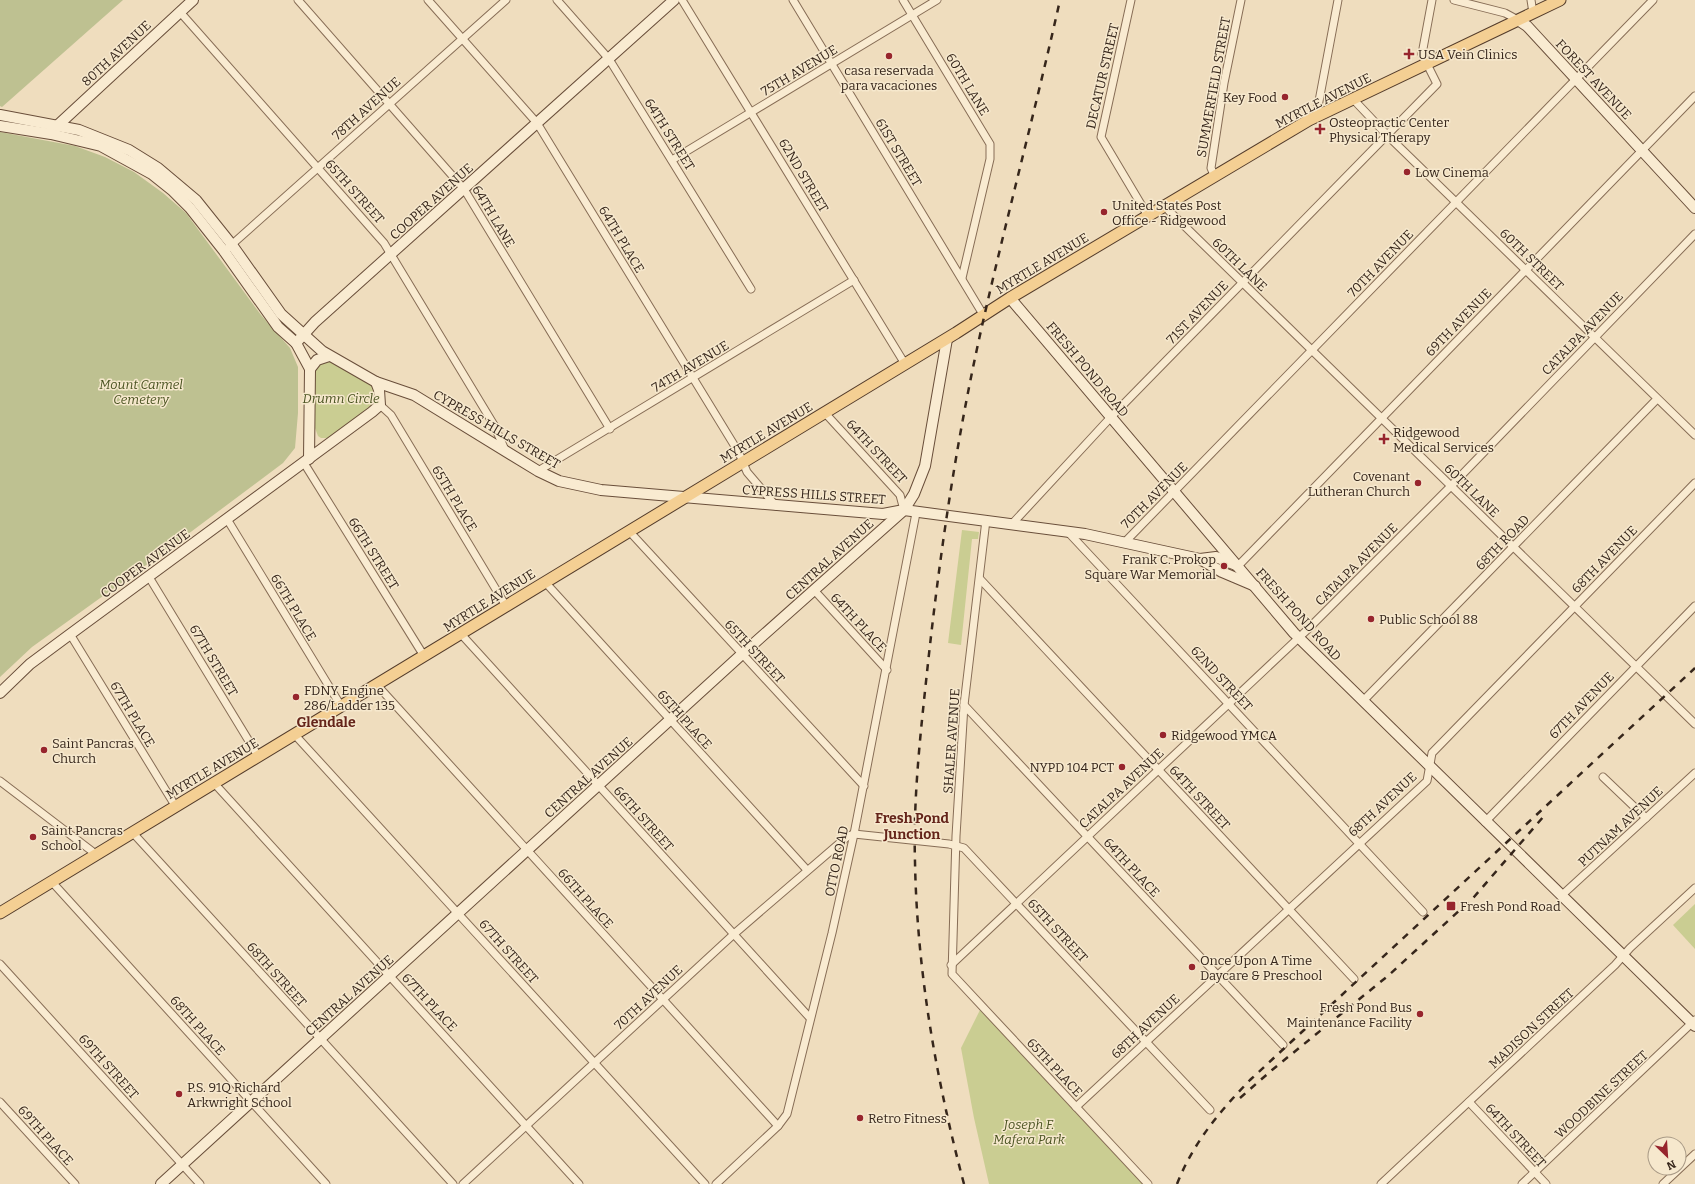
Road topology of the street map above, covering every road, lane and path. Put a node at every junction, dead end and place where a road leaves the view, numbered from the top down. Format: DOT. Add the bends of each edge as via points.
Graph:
graph roads {
  1 [pos="193,0"];
  2 [pos="298,0"];
  3 [pos="428,0"];
  4 [pos="506,0"];
  5 [pos="557,0"];
  6 [pos="674,0"];
  7 [pos="682,0"];
  8 [pos="793,0"];
  9 [pos="904,0"];
  10 [pos="937,0"];
  11 [pos="1131,0"];
  12 [pos="1241,0"];
  13 [pos="1338,0"];
  14 [pos="1432,0"];
  15 [pos="1454,0"];
  16 [pos="1531,0"];
  17 [pos="1560,0"];
  18 [pos="1653,0"];
  19 [pos="180,12"];
  20 [pos="1533,13"];
  21 [pos="912,15"];
  22 [pos="1518,20"];
  23 [pos="462,39"];
  24 [pos="609,59"];
  25 [pos="831,64"];
  26 [pos="1427,64"];
  27 [pos="1576,79"];
  28 [pos="1695,96"];
  29 [pos="1353,99"];
  30 [pos="390,103"];
  31 [pos="752,112"];
  32 [pos="0,115"];
  33 [pos="1316,117"];
  34 [pos="537,123"];
  35 [pos="0,126"];
  36 [pos="57,126"];
  37 [pos="1386,135"];
  38 [pos="1642,150"];
  39 [pos="672,160"];
  40 [pos="318,168"];
  41 [pos="1215,177"];
  42 [pos="464,189"];
  43 [pos="1456,202"];
  44 [pos="1164,206"];
  45 [pos="1695,208"];
  46 [pos="1148,216"];
  47 [pos="1695,234"];
  48 [pos="228,248"];
  49 [pos="391,254"];
  50 [pos="1525,270"];
  51 [pos="962,278"];
  52 [pos="854,280"];
  53 [pos="1242,283"];
  54 [pos="751,289"];
  55 [pos="1010,298"];
  56 [pos="984,316"];
  57 [pos="304,334"];
  58 [pos="1595,337"];
  59 [pos="947,339"];
  60 [pos="296,343"];
  61 [pos="1312,350"];
  62 [pos="329,356"];
  63 [pos="905,364"];
  64 [pos="310,369"];
  65 [pos="693,378"];
  66 [pos="376,382"];
  67 [pos="1657,398"];
  68 [pos="380,405"];
  69 [pos="825,413"];
  70 [pos="1112,417"];
  71 [pos="1381,418"];
  72 [pos="610,429"];
  73 [pos="1695,435"];
  74 [pos="505,450"];
  75 [pos="307,461"];
  76 [pos="742,462"];
  77 [pos="538,471"];
  78 [pos="1695,483"];
  79 [pos="1450,486"];
  80 [pos="1175,492"];
  81 [pos="684,498"];
  82 [pos="776,506"];
  83 [pos="904,510"];
  84 [pos="916,513"];
  85 [pos="227,519"];
  86 [pos="986,520"];
  87 [pos="1012,524"];
  88 [pos="629,531"];
  89 [pos="1068,532"];
  90 [pos="1124,543"];
  91 [pos="1513,547"];
  92 [pos="1200,559"];
  93 [pos="1238,566"];
  94 [pos="149,577"];
  95 [pos="980,579"];
  96 [pos="545,582"];
  97 [pos="1255,586"];
  98 [pos="814,590"];
  99 [pos="506,606"];
  100 [pos="1575,606"];
  101 [pos="1695,606"];
  102 [pos="70,634"];
  103 [pos="461,634"];
  104 [pos="1299,638"];
  105 [pos="741,655"];
  106 [pos="424,656"];
  107 [pos="1636,666"];
  108 [pos="887,670"];
  109 [pos="377,685"];
  110 [pos="0,693"];
  111 [pos="1363,701"];
  112 [pos="1229,703"];
  113 [pos="964,705"];
  114 [pos="341,706"];
  115 [pos="670,720"];
  116 [pos="1695,724"];
  117 [pos="296,735"];
  118 [pos="258,756"];
  119 [pos="1429,766"];
  120 [pos="1158,770"];
  121 [pos="1695,773"];
  122 [pos="1603,777"];
  123 [pos="0,781"];
  124 [pos="214,783"];
  125 [pos="598,785"];
  126 [pos="864,786"];
  127 [pos="176,807"];
  128 [pos="1646,818"];
  129 [pos="1485,822"];
  130 [pos="133,833"];
  131 [pos="854,834"];
  132 [pos="1087,836"];
  133 [pos="1359,842"];
  134 [pos="955,845"];
  135 [pos="527,850"];
  136 [pos="97,855"];
  137 [pos="807,870"];
  138 [pos="52,882"];
  139 [pos="1695,888"];
  140 [pos="1561,896"];
  141 [pos="1016,902"];
  142 [pos="1288,909"];
  143 [pos="1423,912"];
  144 [pos="0,913"];
  145 [pos="458,913"];
  146 [pos="734,934"];
  147 [pos="1623,956"];
  148 [pos="0,964"];
  149 [pos="951,965"];
  150 [pos="1217,975"];
  151 [pos="389,976"];
  152 [pos="1354,979"];
  153 [pos="663,1000"];
  154 [pos="810,1018"];
  155 [pos="1694,1023"];
  156 [pos="320,1038"];
  157 [pos="1146,1041"];
  158 [pos="1283,1045"];
  159 [pos="594,1063"];
  160 [pos="251,1101"];
  161 [pos="0,1102"];
  162 [pos="1469,1102"];
  163 [pos="1076,1107"];
  164 [pos="1210,1110"];
  165 [pos="526,1125"];
  166 [pos="778,1126"];
  167 [pos="1695,1154"];
  168 [pos="182,1164"];
  169 [pos="1535,1172"];
  170 [pos="75,1184"];
  171 [pos="160,1184"];
  172 [pos="200,1184"];
  173 [pos="326,1184"];
  174 [pos="452,1184"];
  175 [pos="463,1184"];
  176 [pos="579,1184"];
  177 [pos="705,1184"];
  178 [pos="716,1184"];
  179 [pos="1148,1184"];
  180 [pos="1381,1184"];
  181 [pos="1522,1184"];
  182 [pos="1546,1184"];
  183 [pos="1663,1184"];
  1 -- 19 [label="main road, 80TH AVENUE"];
  2 -- 30 [label="street, 64TH LANE"];
  3 -- 23 [label="street, 64TH PLACE"];
  4 -- 23 [label="street, 78TH AVENUE"];
  5 -- 24 [label="street, 64TH STREET"];
  6 -- 24 [label="main road, COOPER AVENUE"];
  7 -- 31 [label="street, 62ND STREET"];
  8 -- 25 [label="street, 61ST STREET"];
  9 -- 21 [label="street, 60TH LANE"];
  10 -- 21 [label="street, 75TH AVENUE"];
  11 -- 46 [label="street, DECATUR STREET" via="1100,137"];
  12 -- 41 [label="street, SUMMERFIELD STREET" via="1224,83 1211,168"];
  13 -- 33 [label="street"];
  14 -- 26 [label="street" via="1422,54"];
  15 -- 22 [label="street, FOREST AVENUE" via="1505,13"];
  16 -- 20 [label="street"];
  17 -- 20 [label="main road, MYRTLE AVENUE"];
  18 -- 27 [label="street, 70TH AVENUE"];
  19 -- 36 [label="main road, 80TH AVENUE"];
  19 -- 40 [label="street, 65TH STREET"];
  20 -- 22 [label="main road, MYRTLE AVENUE"];
  21 -- 25 [label="street, 75TH AVENUE"];
  21 -- 51 [label="street, 60TH LANE" via="990,144 990,158"];
  22 -- 26 [label="main road, MYRTLE AVENUE"];
  22 -- 27 [label="main road, FOREST AVENUE" via="1527,26"];
  23 -- 30 [label="street, 78TH AVENUE"];
  23 -- 34 [label="street, 64TH PLACE"];
  24 -- 34 [label="main road, COOPER AVENUE"];
  24 -- 39 [label="street, 64TH STREET"];
  25 -- 31 [label="street, 75TH AVENUE"];
  25 -- 51 [label="street, 61ST STREET"];
  26 -- 29 [label="main road, MYRTLE AVENUE"];
  26 -- 37 [label="street, 71ST AVENUE" via="1437,84"];
  27 -- 38 [label="main road, FOREST AVENUE"];
  27 -- 43 [label="street, 70TH AVENUE"];
  28 -- 38 [label="street, 69TH AVENUE"];
  29 -- 33 [label="main road, MYRTLE AVENUE"];
  29 -- 37 [label="street, 60TH STREET"];
  30 -- 40 [label="street, 78TH AVENUE"];
  30 -- 42 [label="street, 64TH LANE"];
  31 -- 39 [label="street, 75TH AVENUE"];
  31 -- 52 [label="street, 62ND STREET"];
  32 -- 36 [label="main road, CYPRESS HILLS STREET"];
  33 -- 41 [label="main road, MYRTLE AVENUE"];
  34 -- 42 [label="main road, COOPER AVENUE"];
  34 -- 65 [label="street, 64TH PLACE"];
  35 -- 48 [label="main road, CYPRESS HILLS STREET" via="51,134 101,146 152,174 172,190"];
  36 -- 48 [label="main road, CYPRESS HILLS STREET" via="80,130 107,140 158,168 196,200"];
  37 -- 43 [label="street, 60TH STREET"];
  37 -- 53 [label="street, 71ST AVENUE"];
  38 -- 45 [label="main road, FOREST AVENUE"];
  38 -- 50 [label="street, 69TH AVENUE"];
  39 -- 54 [label="street, 64TH STREET"];
  40 -- 48 [label="street, 78TH AVENUE"];
  40 -- 49 [label="street, 65TH STREET"];
  41 -- 44 [label="main road, MYRTLE AVENUE"];
  42 -- 49 [label="main road, COOPER AVENUE"];
  42 -- 72 [label="street, 64TH LANE"];
  43 -- 50 [label="street, 60TH STREET"];
  43 -- 61 [label="street, 70TH AVENUE"];
  44 -- 46 [label="main road, MYRTLE AVENUE"];
  44 -- 53 [label="street, 60TH LANE"];
  46 -- 55 [label="main road, MYRTLE AVENUE"];
  47 -- 58 [label="street, CATALPA AVENUE"];
  48 -- 57 [label="main road, CYPRESS HILLS STREET" via="276,308"];
  48 -- 60 [label="main road, CYPRESS HILLS STREET" via="278,327"];
  49 -- 57 [label="main road, COOPER AVENUE"];
  49 -- 74 [label="street, 65TH STREET" via="494,425"];
  50 -- 58 [label="street, 60TH STREET"];
  50 -- 71 [label="street, 69TH AVENUE"];
  51 -- 56 [label="street, 61ST STREET"];
  52 -- 63 [label="street, 62ND STREET"];
  52 -- 65 [label="street, 74TH AVENUE"];
  53 -- 61 [label="street, 60TH LANE"];
  53 -- 70 [label="street, 71ST AVENUE"];
  55 -- 56 [label="main road, MYRTLE AVENUE"];
  55 -- 70 [label="main road, FRESH POND ROAD"];
  56 -- 59 [label="main road, MYRTLE AVENUE"];
  57 -- 60 [label="main road, COOPER AVENUE"];
  57 -- 62 [label="main road, CYPRESS HILLS STREET"];
  58 -- 67 [label="street, 60TH STREET"];
  58 -- 79 [label="street, CATALPA AVENUE"];
  59 -- 63 [label="main road, MYRTLE AVENUE"];
  59 -- 83 [label="main road, CENTRAL AVENUE" via="925,466 914,494"];
  60 -- 64 [label="main road"];
  61 -- 71 [label="street, 60TH LANE"];
  61 -- 80 [label="street, 70TH AVENUE"];
  62 -- 64 [label="main road" via="317,360"];
  62 -- 66 [label="main road, CYPRESS HILLS STREET"];
  63 -- 69 [label="main road, MYRTLE AVENUE"];
  64 -- 75 [label="main road"];
  65 -- 72 [label="street, 74TH AVENUE"];
  65 -- 76 [label="street, 64TH PLACE"];
  66 -- 68 [label="main road"];
  66 -- 74 [label="main road, CYPRESS HILLS STREET" via="414,395"];
  67 -- 73 [label="street, 60TH STREET"];
  67 -- 91 [label="street, 68TH ROAD"];
  68 -- 75 [label="main road, COOPER AVENUE"];
  68 -- 99 [label="street, 65TH PLACE" via="391,415"];
  69 -- 76 [label="main road, MYRTLE AVENUE"];
  69 -- 83 [label="street, 64TH STREET" via="900,494"];
  70 -- 80 [label="main road, FRESH POND ROAD"];
  70 -- 87 [label="street, 71ST AVENUE"];
  71 -- 79 [label="street, 60TH LANE"];
  71 -- 93 [label="street, 69TH AVENUE"];
  72 -- 77 [label="street, 74TH AVENUE"];
  74 -- 77 [label="main road, CYPRESS HILLS STREET"];
  75 -- 85 [label="main road, COOPER AVENUE"];
  75 -- 106 [label="street, 66TH STREET"];
  76 -- 81 [label="main road, MYRTLE AVENUE"];
  76 -- 82 [label="street, 64TH PLACE" via="747,472"];
  77 -- 81 [label="main road, CYPRESS HILLS STREET" via="558,481 601,490"];
  78 -- 100 [label="street, 68TH AVENUE"];
  79 -- 91 [label="street, 60TH LANE"];
  79 -- 104 [label="street, CATALPA AVENUE"];
  80 -- 90 [label="street, 70TH AVENUE"];
  80 -- 93 [label="main road, FRESH POND ROAD"];
  81 -- 82 [label="main road, CYPRESS HILLS STREET"];
  81 -- 88 [label="main road, MYRTLE AVENUE"];
  82 -- 83 [label="main road, CYPRESS HILLS STREET" via="883,514"];
  83 -- 84 [label="main road, CYPRESS HILLS STREET"];
  83 -- 98 [label="main road, CENTRAL AVENUE"];
  84 -- 86 [label="main road, CYPRESS HILLS STREET"];
  84 -- 108 [label="street, OTTO ROAD"];
  85 -- 94 [label="main road, COOPER AVENUE"];
  85 -- 114 [label="street, 66TH PLACE"];
  86 -- 87 [label="main road, CYPRESS HILLS STREET"];
  86 -- 95 [label="street, SHALER AVENUE"];
  87 -- 89 [label="main road, CYPRESS HILLS STREET"];
  88 -- 96 [label="main road, MYRTLE AVENUE"];
  88 -- 105 [label="street, 65TH STREET"];
  89 -- 90 [label="main road, CYPRESS HILLS STREET"];
  89 -- 112 [label="street, 62ND STREET"];
  90 -- 92 [label="main road, CYPRESS HILLS STREET"];
  91 -- 100 [label="street, 60TH LANE"];
  91 -- 111 [label="street, 68TH ROAD"];
  92 -- 93 [label="main road, CYPRESS HILLS STREET" via="1216,557"];
  92 -- 97 [label="main road, CYPRESS HILLS STREET"];
  93 -- 97 [label="main road, FRESH POND ROAD"];
  94 -- 102 [label="main road, COOPER AVENUE"];
  94 -- 118 [label="street, 67TH STREET"];
  95 -- 113 [label="street, SHALER AVENUE"];
  95 -- 120 [label="street, 64TH STREET"];
  96 -- 99 [label="main road, MYRTLE AVENUE"];
  96 -- 115 [label="street, 65TH PLACE"];
  97 -- 104 [label="main road, FRESH POND ROAD"];
  98 -- 105 [label="main road, CENTRAL AVENUE"];
  98 -- 108 [label="street, 64TH PLACE"];
  99 -- 103 [label="main road, MYRTLE AVENUE"];
  100 -- 107 [label="street, 60TH LANE"];
  100 -- 119 [label="street, 68TH AVENUE" via="1432,753"];
  101 -- 107 [label="street, 67TH AVENUE"];
  102 -- 110 [label="main road, COOPER AVENUE" via="30,664"];
  102 -- 127 [label="street, 67TH PLACE"];
  103 -- 106 [label="main road, MYRTLE AVENUE"];
  103 -- 125 [label="street, 66TH STREET"];
  104 -- 111 [label="main road, FRESH POND ROAD"];
  104 -- 112 [label="street, CATALPA AVENUE"];
  105 -- 115 [label="main road, CENTRAL AVENUE"];
  105 -- 126 [label="street, 65TH STREET"];
  106 -- 109 [label="main road, MYRTLE AVENUE"];
  107 -- 116 [label="street, 60TH LANE"];
  107 -- 129 [label="street, 67TH AVENUE"];
  108 -- 126 [label="street, OTTO ROAD"];
  109 -- 114 [label="main road, MYRTLE AVENUE"];
  109 -- 135 [label="street, 66TH PLACE"];
  111 -- 119 [label="main road, FRESH POND ROAD"];
  112 -- 120 [label="street, CATALPA AVENUE"];
  112 -- 133 [label="street, 62ND STREET"];
  113 -- 132 [label="street, 64TH PLACE"];
  113 -- 134 [label="street, SHALER AVENUE"];
  114 -- 117 [label="main road, MYRTLE AVENUE"];
  115 -- 125 [label="main road, CENTRAL AVENUE"];
  115 -- 137 [label="street, 65TH PLACE"];
  117 -- 118 [label="main road, MYRTLE AVENUE"];
  117 -- 145 [label="street, 67TH STREET"];
  118 -- 124 [label="main road, MYRTLE AVENUE"];
  119 -- 129 [label="main road, FRESH POND ROAD"];
  119 -- 133 [label="street, 68TH AVENUE" via="1427,781"];
  120 -- 132 [label="street, CATALPA AVENUE"];
  120 -- 142 [label="street, 64TH STREET"];
  121 -- 128 [label="street, PUTNAM AVENUE"];
  122 -- 128 [label="street"];
  123 -- 136 [label="street"];
  124 -- 127 [label="main road, MYRTLE AVENUE"];
  124 -- 151 [label="street, 67TH PLACE"];
  125 -- 135 [label="main road, CENTRAL AVENUE"];
  125 -- 146 [label="street, 66TH STREET"];
  126 -- 131 [label="street, OTTO ROAD"];
  127 -- 130 [label="main road, MYRTLE AVENUE"];
  128 -- 140 [label="street, PUTNAM AVENUE"];
  129 -- 140 [label="main road, FRESH POND ROAD"];
  130 -- 136 [label="main road, MYRTLE AVENUE"];
  130 -- 156 [label="street, 68TH STREET"];
  131 -- 134 [label="street, 65TH STREET"];
  131 -- 137 [label="street, 70TH AVENUE" via="848,836"];
  131 -- 154 [label="street, OTTO ROAD"];
  132 -- 141 [label="street, CATALPA AVENUE"];
  132 -- 150 [label="street, 64TH PLACE"];
  133 -- 142 [label="street, 68TH AVENUE"];
  133 -- 143 [label="street, 62ND STREET"];
  134 -- 141 [label="street, 65TH STREET" via="964,848"];
  134 -- 149 [label="street, SHALER AVENUE"];
  135 -- 145 [label="main road, CENTRAL AVENUE"];
  135 -- 153 [label="street, 66TH PLACE"];
  136 -- 138 [label="main road, MYRTLE AVENUE"];
  137 -- 146 [label="street, 70TH AVENUE"];
  138 -- 144 [label="main road, MYRTLE AVENUE"];
  138 -- 160 [label="street, 68TH PLACE"];
  139 -- 147 [label="street, MADISON STREET"];
  140 -- 147 [label="main road, FRESH POND ROAD"];
  141 -- 149 [label="street, CATALPA AVENUE"];
  141 -- 157 [label="street, 65TH STREET"];
  142 -- 150 [label="street, 68TH AVENUE"];
  142 -- 152 [label="street, 64TH STREET"];
  145 -- 151 [label="main road, CENTRAL AVENUE"];
  145 -- 159 [label="street, 67TH STREET"];
  146 -- 153 [label="street, 70TH AVENUE"];
  146 -- 154 [label="street, 66TH STREET"];
  147 -- 155 [label="main road, FRESH POND ROAD"];
  147 -- 162 [label="street, MADISON STREET"];
  148 -- 168 [label="street, 69TH STREET"];
  149 -- 163 [label="street, 65TH PLACE" via="952,974"];
  150 -- 157 [label="street, 68TH AVENUE"];
  150 -- 158 [label="street, 64TH PLACE"];
  151 -- 156 [label="main road, CENTRAL AVENUE"];
  151 -- 165 [label="street, 67TH PLACE"];
  153 -- 159 [label="street, 70TH AVENUE"];
  153 -- 166 [label="street, 66TH PLACE"];
  154 -- 166 [label="street, OTTO ROAD" via="787,1114"];
  155 -- 169 [label="street, WOODBINE STREET"];
  156 -- 160 [label="main road, CENTRAL AVENUE"];
  156 -- 174 [label="street, 68TH STREET"];
  157 -- 163 [label="street, 68TH AVENUE"];
  157 -- 164 [label="street, 65TH STREET"];
  159 -- 165 [label="street, 70TH AVENUE"];
  159 -- 177 [label="street, 67TH STREET"];
  160 -- 168 [label="main road, CENTRAL AVENUE"];
  160 -- 173 [label="street, 68TH PLACE"];
  161 -- 170 [label="street, 69TH PLACE"];
  162 -- 169 [label="street, 64TH STREET"];
  162 -- 180 [label="street, MADISON STREET"];
  163 -- 179 [label="street, 65TH PLACE"];
  165 -- 175 [label="street, 70TH AVENUE"];
  165 -- 176 [label="street, 67TH PLACE"];
  166 -- 178 [label="street, OTTO ROAD"];
  167 -- 183 [label="street"];
  168 -- 171 [label="main road, CENTRAL AVENUE"];
  168 -- 172 [label="street, 69TH STREET"];
  169 -- 181 [label="street, WOODBINE STREET"];
  169 -- 182 [label="street, 64TH STREET"];
}
